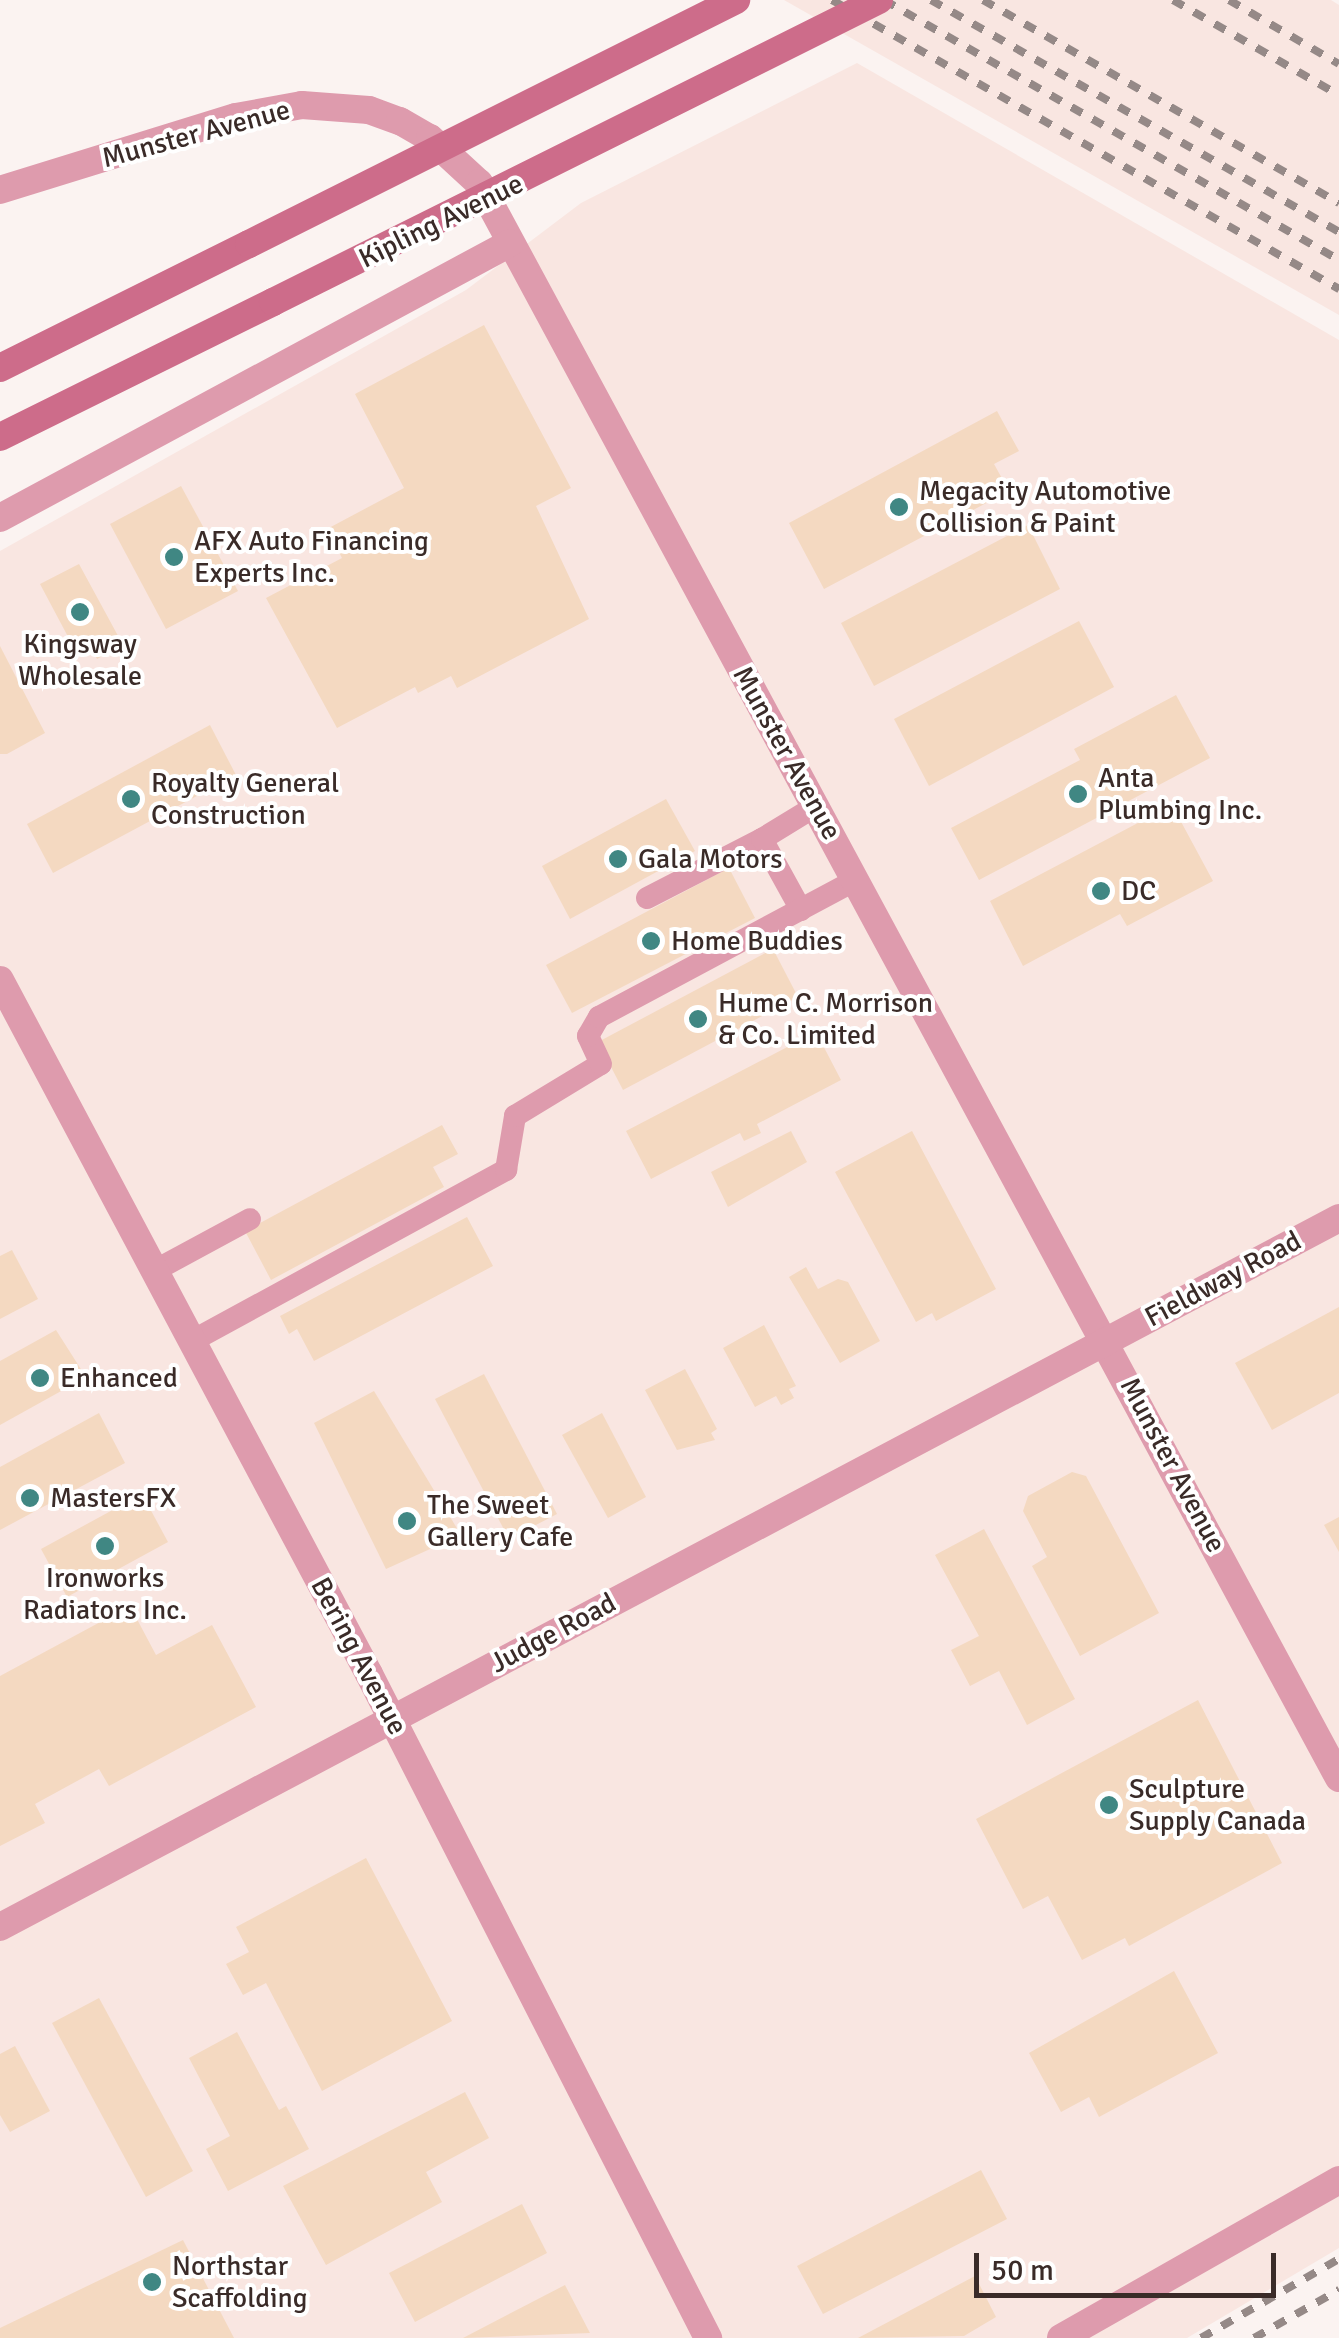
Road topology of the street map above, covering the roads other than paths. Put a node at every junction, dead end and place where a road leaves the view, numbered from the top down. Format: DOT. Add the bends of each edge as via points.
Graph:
graph roads {
  1 [pos="736,0"];
  2 [pos="878,0"];
  3 [pos="0,190"];
  4 [pos="510,243"];
  5 [pos="0,368"];
  6 [pos="0,436"];
  7 [pos="0,518"];
  8 [pos="816,806"];
  9 [pos="762,838"];
  10 [pos="856,880"];
  11 [pos="647,898"];
  12 [pos="802,910"];
  13 [pos="0,980"];
  14 [pos="1339,1218"];
  15 [pos="250,1219"];
  16 [pos="154,1270"];
  17 [pos="1106,1340"];
  18 [pos="192,1341"];
  19 [pos="392,1718"];
  20 [pos="1339,1778"];
  21 [pos="0,1927"];
  22 [pos="1339,2180"];
  23 [pos="708,2338"];
  24 [pos="1061,2338"];
  1 -- 5 [label="main road, bridge"];
  2 -- 6 [label="main road, Kipling Avenue, bridge"];
  3 -- 4 [label="street, Munster Avenue" via="236,117 336,105 369,110 430,138 479,183"];
  4 -- 7 [label="street, Kipling Avenue"];
  4 -- 8 [label="street, Munster Avenue"];
  8 -- 9 [label="lane"];
  8 -- 10 [label="street, Munster Avenue"];
  9 -- 11 [label="lane"];
  9 -- 12 [label="lane"];
  10 -- 12 [label="lane"];
  10 -- 17 [label="street, Munster Avenue"];
  12 -- 18 [label="lane" via="599,1016 588,1036 601,1064 515,1116 506,1170"];
  13 -- 16 [label="street, Bering Avenue"];
  14 -- 17 [label="street, Fieldway Road"];
  15 -- 16 [label="lane"];
  16 -- 18 [label="street, Bering Avenue"];
  17 -- 19 [label="street, Judge Road"];
  17 -- 20 [label="street, Munster Avenue"];
  18 -- 19 [label="street, Bering Avenue"];
  19 -- 21 [label="street, Judge Road"];
  19 -- 23 [label="street, Bering Avenue"];
  22 -- 24 [label="street"];
}
